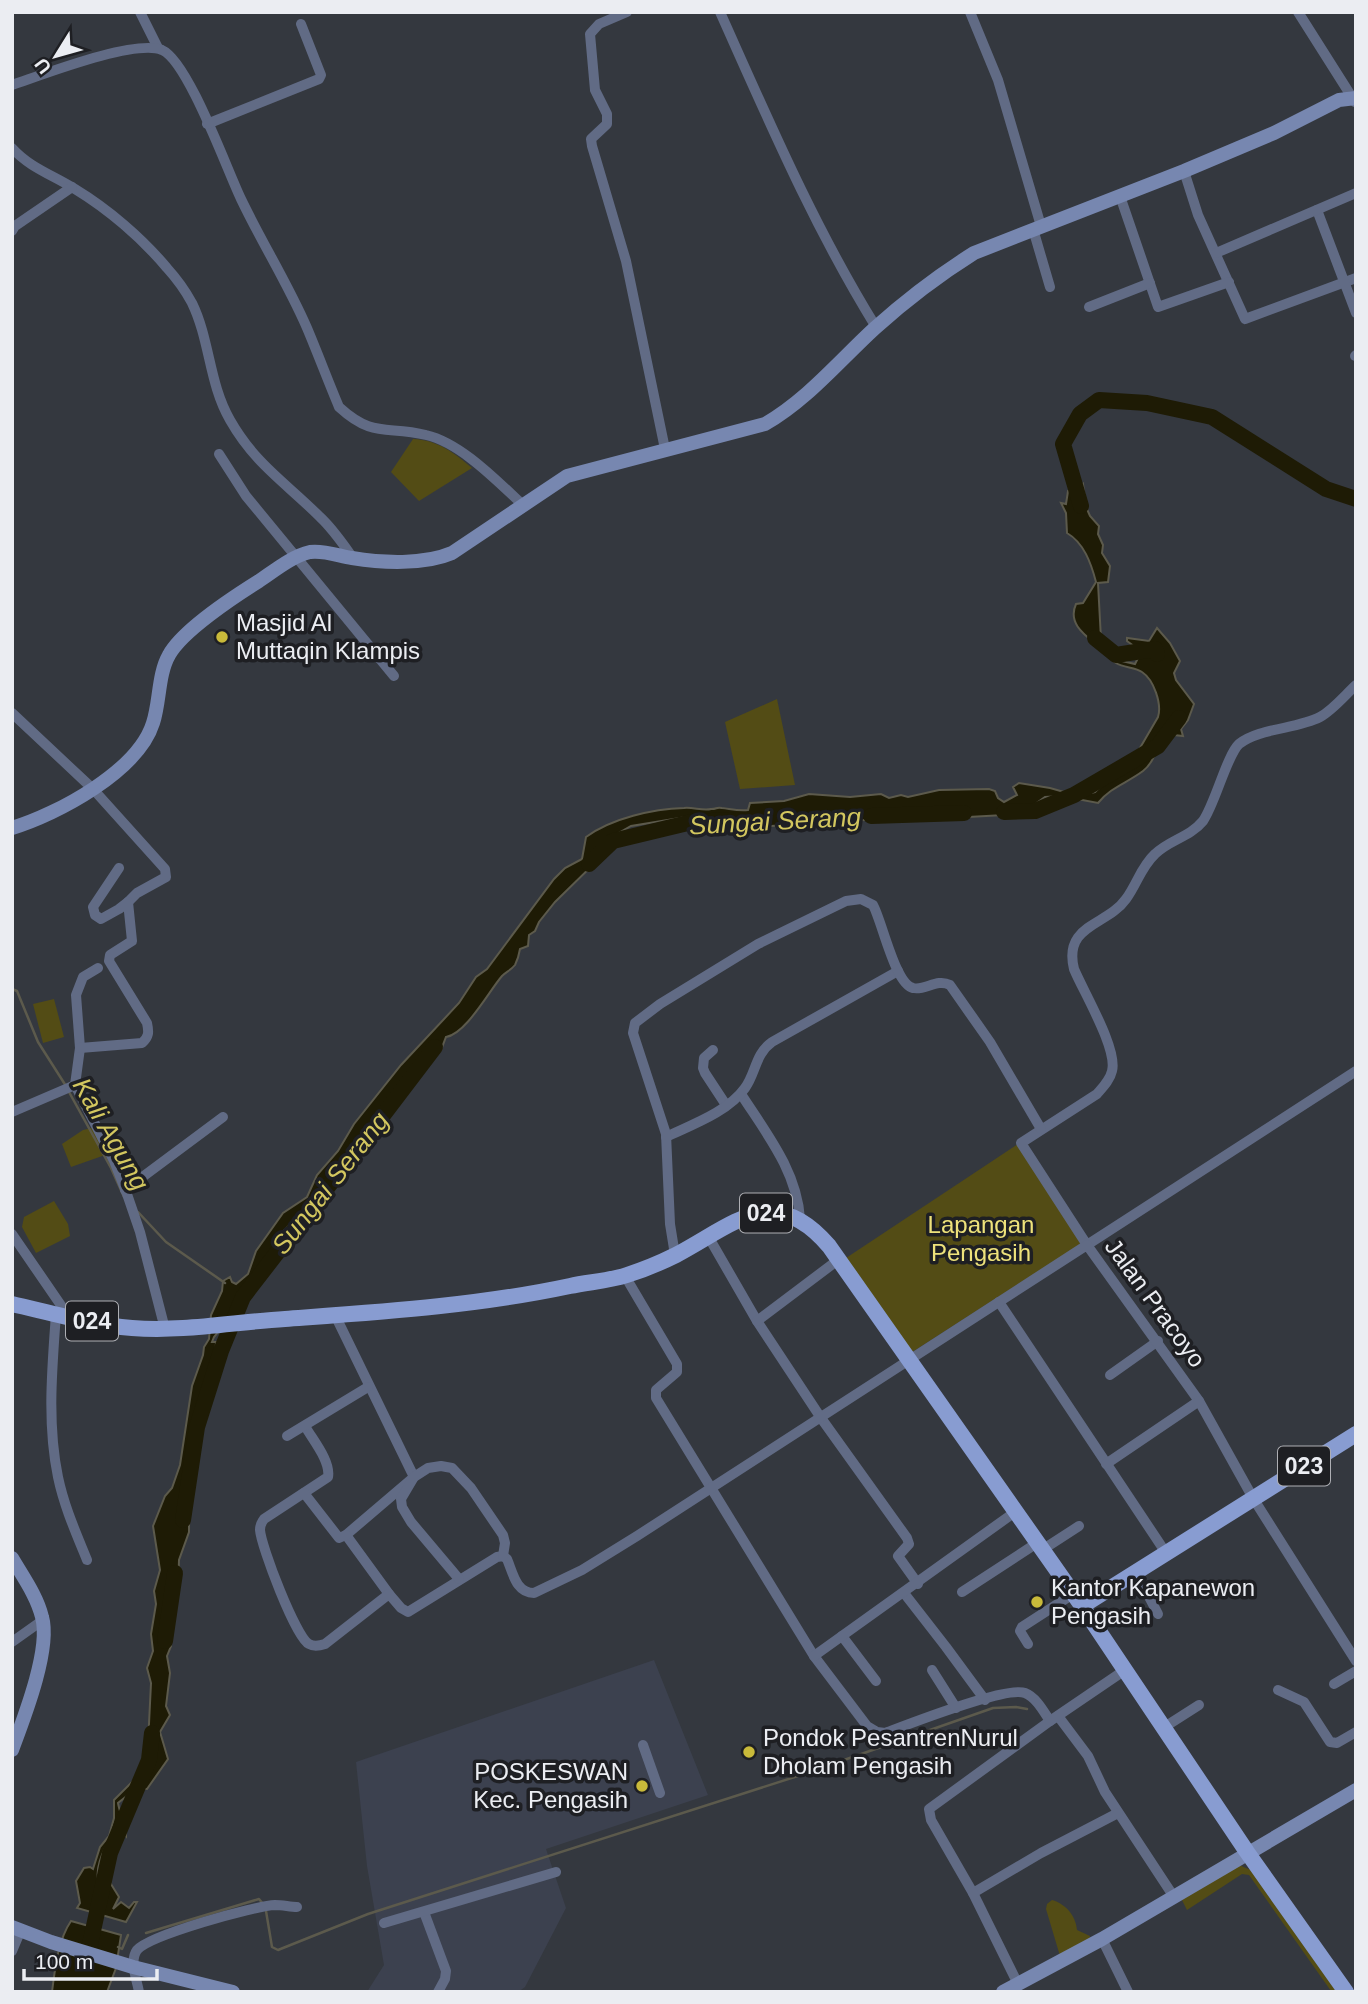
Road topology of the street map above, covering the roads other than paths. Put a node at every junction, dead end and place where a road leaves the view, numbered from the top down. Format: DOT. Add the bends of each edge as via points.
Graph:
graph roads {
  1 [pos="140,12"];
  2 [pos="627,12"];
  3 [pos="720,12"];
  4 [pos="970,12"];
  5 [pos="1298,12"];
  6 [pos="301,24"];
  7 [pos="158,48"];
  8 [pos="12,85"];
  9 [pos="1355,99"];
  10 [pos="207,124"];
  11 [pos="12,148"];
  12 [pos="1184,171"];
  13 [pos="72,187"];
  14 [pos="1356,193"];
  15 [pos="1121,196"];
  16 [pos="1317,210"];
  17 [pos="1037,228"];
  18 [pos="12,231"];
  19 [pos="1216,253"];
  20 [pos="1356,278"];
  21 [pos="1229,282"];
  22 [pos="1150,283"];
  23 [pos="1343,283"];
  24 [pos="1050,287"];
  25 [pos="1088,307"];
  26 [pos="1356,313"];
  27 [pos="876,327"];
  28 [pos="666,449"];
  29 [pos="219,454"];
  30 [pos="523,505"];
  31 [pos="296,557"];
  32 [pos="353,559"];
  33 [pos="394,676"];
  34 [pos="1356,685"];
  35 [pos="12,713"];
  36 [pos="93,789"];
  37 [pos="12,828"];
  38 [pos="119,868"];
  39 [pos="128,902"];
  40 [pos="98,968"];
  41 [pos="898,971"];
  42 [pos="80,1048"];
  43 [pos="713,1050"];
  44 [pos="1356,1071"];
  45 [pos="74,1086"];
  46 [pos="741,1094"];
  47 [pos="726,1105"];
  48 [pos="12,1112"];
  49 [pos="223,1117"];
  50 [pos="1041,1129"];
  51 [pos="666,1137"];
  52 [pos="126,1192"];
  53 [pos="800,1219"];
  54 [pos="12,1234"];
  55 [pos="708,1236"];
  56 [pos="1087,1244"];
  57 [pos="675,1255"];
  58 [pos="838,1260"];
  59 [pos="625,1276"];
  60 [pos="999,1302"];
  61 [pos="12,1304"];
  62 [pos="335,1315"];
  63 [pos="63,1316"];
  64 [pos="757,1321"];
  65 [pos="169,1329"];
  66 [pos="1158,1341"];
  67 [pos="909,1360"];
  68 [pos="1110,1375"];
  69 [pos="368,1387"];
  70 [pos="1199,1401"];
  71 [pos="821,1418"];
  72 [pos="305,1426"];
  73 [pos="1356,1434"];
  74 [pos="287,1436"];
  75 [pos="1106,1464"];
  76 [pos="414,1477"];
  77 [pos="711,1488"];
  78 [pos="304,1493"];
  79 [pos="1253,1498"];
  80 [pos="1015,1512"];
  81 [pos="1079,1526"];
  82 [pos="346,1535"];
  83 [pos="1039,1546"];
  84 [pos="1166,1553"];
  85 [pos="503,1556"];
  86 [pos="12,1558"];
  87 [pos="87,1560"];
  88 [pos="1136,1572"];
  89 [pos="459,1578"];
  90 [pos="918,1584"];
  91 [pos="962,1592"];
  92 [pos="904,1593"];
  93 [pos="390,1594"];
  94 [pos="1078,1600"];
  95 [pos="1158,1614"];
  96 [pos="43,1620"];
  97 [pos="842,1636"];
  98 [pos="12,1642"];
  99 [pos="1028,1644"];
  100 [pos="814,1656"];
  101 [pos="1356,1661"];
  102 [pos="932,1670"];
  103 [pos="1125,1670"];
  104 [pos="1356,1671"];
  105 [pos="876,1681"];
  106 [pos="1334,1684"];
  107 [pos="1278,1690"];
  108 [pos="985,1700"];
  109 [pos="1199,1705"];
  110 [pos="956,1708"];
  111 [pos="1054,1718"];
  112 [pos="1163,1728"];
  113 [pos="16,1731"];
  114 [pos="1356,1732"];
  115 [pos="643,1745"];
  116 [pos="12,1750"];
  117 [pos="1356,1790"];
  118 [pos="660,1793"];
  119 [pos="1118,1813"];
  120 [pos="1247,1852"];
  121 [pos="556,1872"];
  122 [pos="973,1893"];
  123 [pos="1174,1897"];
  124 [pos="297,1907"];
  125 [pos="424,1912"];
  126 [pos="384,1923"];
  127 [pos="16,1930"];
  128 [pos="1102,1939"];
  129 [pos="12,1951"];
  130 [pos="130,1966"];
  131 [pos="1017,1984"];
  132 [pos="139,1992"];
  133 [pos="233,1992"];
  134 [pos="438,1992"];
  135 [pos="1003,1992"];
  136 [pos="1128,1992"];
  137 [pos="1346,1992"];
  1 -- 7 [label="street"];
  2 -- 28 [label="street" via="599,24 590,34 595,90 607,114 607,124 592,139 592,146 626,261"];
  3 -- 27 [label="street" via="796,178"];
  4 -- 17 [label="street" via="998,80"];
  5 -- 9 [label="street"];
  6 -- 10 [label="street" via="319,79"];
  7 -- 8 [label="street" via="124,51"];
  7 -- 10 [label="street" via="175,61"];
  9 -- 12 [label="street" via="1339,100"];
  10 -- 30 [label="street" via="307,328 339,407 373,430 426,435 452,446"];
  11 -- 13 [label="street"];
  12 -- 15 [label="street"];
  12 -- 19 [label="street"];
  13 -- 18 [label="street"];
  13 -- 32 [label="street" via="101,206 184,289 228,417 261,464 319,516"];
  14 -- 16 [label="street"];
  15 -- 17 [label="street"];
  15 -- 22 [label="street"];
  16 -- 19 [label="street"];
  16 -- 23 [label="street"];
  17 -- 24 [label="street"];
  17 -- 27 [label="street" via="985,248 947,270"];
  19 -- 21 [label="street"];
  20 -- 23 [label="street"];
  21 -- 22 [label="street" via="1158,307"];
  21 -- 23 [label="street" via="1245,319"];
  22 -- 25 [label="street"];
  23 -- 26 [label="street"];
  27 -- 28 [label="street" via="784,413 765,424"];
  28 -- 30 [label="street" via="567,476"];
  29 -- 31 [label="street" via="246,496"];
  30 -- 32 [label="street" via="436,560"];
  31 -- 32 [label="street" via="319,552"];
  31 -- 33 [label="street"];
  31 -- 36 [label="street" via="223,606 177,645 168,656 153,723 139,750"];
  34 -- 50 [label="street" via="1318,718 1237,746 1203,820 1156,853 1126,900 1075,941 1074,969 1105,1035 1113,1070 1097,1094"];
  35 -- 36 [label="street"];
  36 -- 37 [label="street"];
  36 -- 39 [label="street" via="167,873"];
  38 -- 39 [label="street" via="93,907 95,915 101,919"];
  39 -- 42 [label="street" via="132,941 109,961 147,1023 148,1039"];
  40 -- 42 [label="street" via="78,985"];
  41 -- 46 [label="street" via="766,1046"];
  41 -- 50 [label="street" via="912,988 950,985"];
  41 -- 51 [label="street" via="873,905 861,899 846,901 758,944 644,1014 633,1033"];
  42 -- 45 [label="street"];
  43 -- 47 [label="street" via="704,1058 703,1068"];
  44 -- 56 [label="street"];
  45 -- 48 [label="street"];
  45 -- 52 [label="street"];
  46 -- 47 [label="street"];
  46 -- 53 [label="street" via="793,1181"];
  47 -- 51 [label="street"];
  49 -- 52 [label="street"];
  50 -- 56 [label="street" via="1021,1143"];
  51 -- 57 [label="street"];
  52 -- 65 [label="street"];
  53 -- 55 [label="main road, 024" via="778,1212 757,1213"];
  53 -- 58 [label="main road, 024" via="816,1231"];
  54 -- 63 [label="street"];
  55 -- 57 [label="main road, 024"];
  55 -- 64 [label="street"];
  56 -- 60 [label="street, Jalan Pracoyo"];
  56 -- 66 [label="street, Jalan Pracoyo"];
  57 -- 59 [label="main road, 024"];
  58 -- 64 [label="street"];
  58 -- 67 [label="main road, 024"];
  59 -- 62 [label="main road, 024" via="531,1294"];
  59 -- 77 [label="street" via="677,1364 677,1372 656,1390 656,1398"];
  60 -- 67 [label="street, Jalan Pracoyo"];
  60 -- 75 [label="street"];
  61 -- 63 [label="main road, 024"];
  62 -- 65 [label="main road, 024"];
  62 -- 69 [label="street"];
  63 -- 65 [label="main road, 024" via="130,1328"];
  63 -- 87 [label="street" via="51,1379 53,1448 59,1480"];
  64 -- 71 [label="street"];
  66 -- 68 [label="street"];
  66 -- 70 [label="street, Jalan Pracoyo"];
  67 -- 71 [label="street, Jalan Pracoyo"];
  67 -- 80 [label="main road, 024"];
  69 -- 72 [label="street"];
  69 -- 76 [label="street"];
  70 -- 75 [label="street"];
  70 -- 79 [label="street, Jalan Pracoyo"];
  71 -- 77 [label="street, Jalan Pracoyo"];
  71 -- 90 [label="street" via="909,1541 898,1556"];
  72 -- 74 [label="street"];
  72 -- 78 [label="street" via="329,1473"];
  73 -- 79 [label="main road, 023"];
  75 -- 84 [label="street"];
  76 -- 82 [label="street"];
  76 -- 85 [label="street" via="436,1467 457,1472 503,1535"];
  76 -- 89 [label="street" via="401,1499 402,1507"];
  77 -- 85 [label="street, Jalan Pracoyo" via="582,1570 534,1593 520,1588"];
  77 -- 100 [label="street"];
  78 -- 82 [label="street" via="339,1538"];
  78 -- 93 [label="street" via="264,1519 260,1531 297,1631 307,1644 324,1644"];
  79 -- 84 [label="main road, 023"];
  79 -- 101 [label="street, Jalan Pracoyo"];
  80 -- 83 [label="main road, 024"];
  80 -- 90 [label="street"];
  81 -- 83 [label="street"];
  82 -- 93 [label="street"];
  83 -- 91 [label="street"];
  83 -- 94 [label="main road, 024"];
  84 -- 88 [label="main road, 023"];
  85 -- 89 [label="street"];
  86 -- 96 [label="street"];
  88 -- 94 [label="main road, 023"];
  88 -- 95 [label="street"];
  89 -- 93 [label="street" via="408,1612"];
  90 -- 92 [label="street"];
  92 -- 97 [label="street"];
  92 -- 108 [label="street"];
  94 -- 99 [label="street" via="1022,1627"];
  94 -- 103 [label="main road"];
  96 -- 98 [label="street"];
  96 -- 113 [label="street" via="37,1673"];
  97 -- 100 [label="street"];
  97 -- 105 [label="street"];
  100 -- 110 [label="street" via="867,1726 877,1732"];
  102 -- 110 [label="street"];
  103 -- 111 [label="street"];
  103 -- 112 [label="main road"];
  104 -- 106 [label="street"];
  107 -- 114 [label="street" via="1304,1703 1330,1742"];
  108 -- 110 [label="street"];
  108 -- 111 [label="street" via="1023,1692"];
  109 -- 112 [label="street"];
  111 -- 119 [label="street" via="1094,1766"];
  111 -- 122 [label="street" via="929,1810"];
  112 -- 120 [label="main road"];
  113 -- 116 [label="street"];
  115 -- 118 [label="street"];
  117 -- 120 [label="street"];
  119 -- 122 [label="street"];
  119 -- 123 [label="street"];
  120 -- 123 [label="street"];
  120 -- 137 [label="main road"];
  121 -- 125 [label="street"];
  122 -- 131 [label="street"];
  123 -- 128 [label="street"];
  124 -- 130 [label="street" via="267,1906 190,1926 142,1946"];
  125 -- 126 [label="street"];
  125 -- 134 [label="street" via="446,1971"];
  127 -- 129 [label="street"];
  127 -- 130 [label="street"];
  128 -- 131 [label="street"];
  128 -- 136 [label="street"];
  130 -- 132 [label="street"];
  130 -- 133 [label="street"];
  131 -- 135 [label="street"];
}
